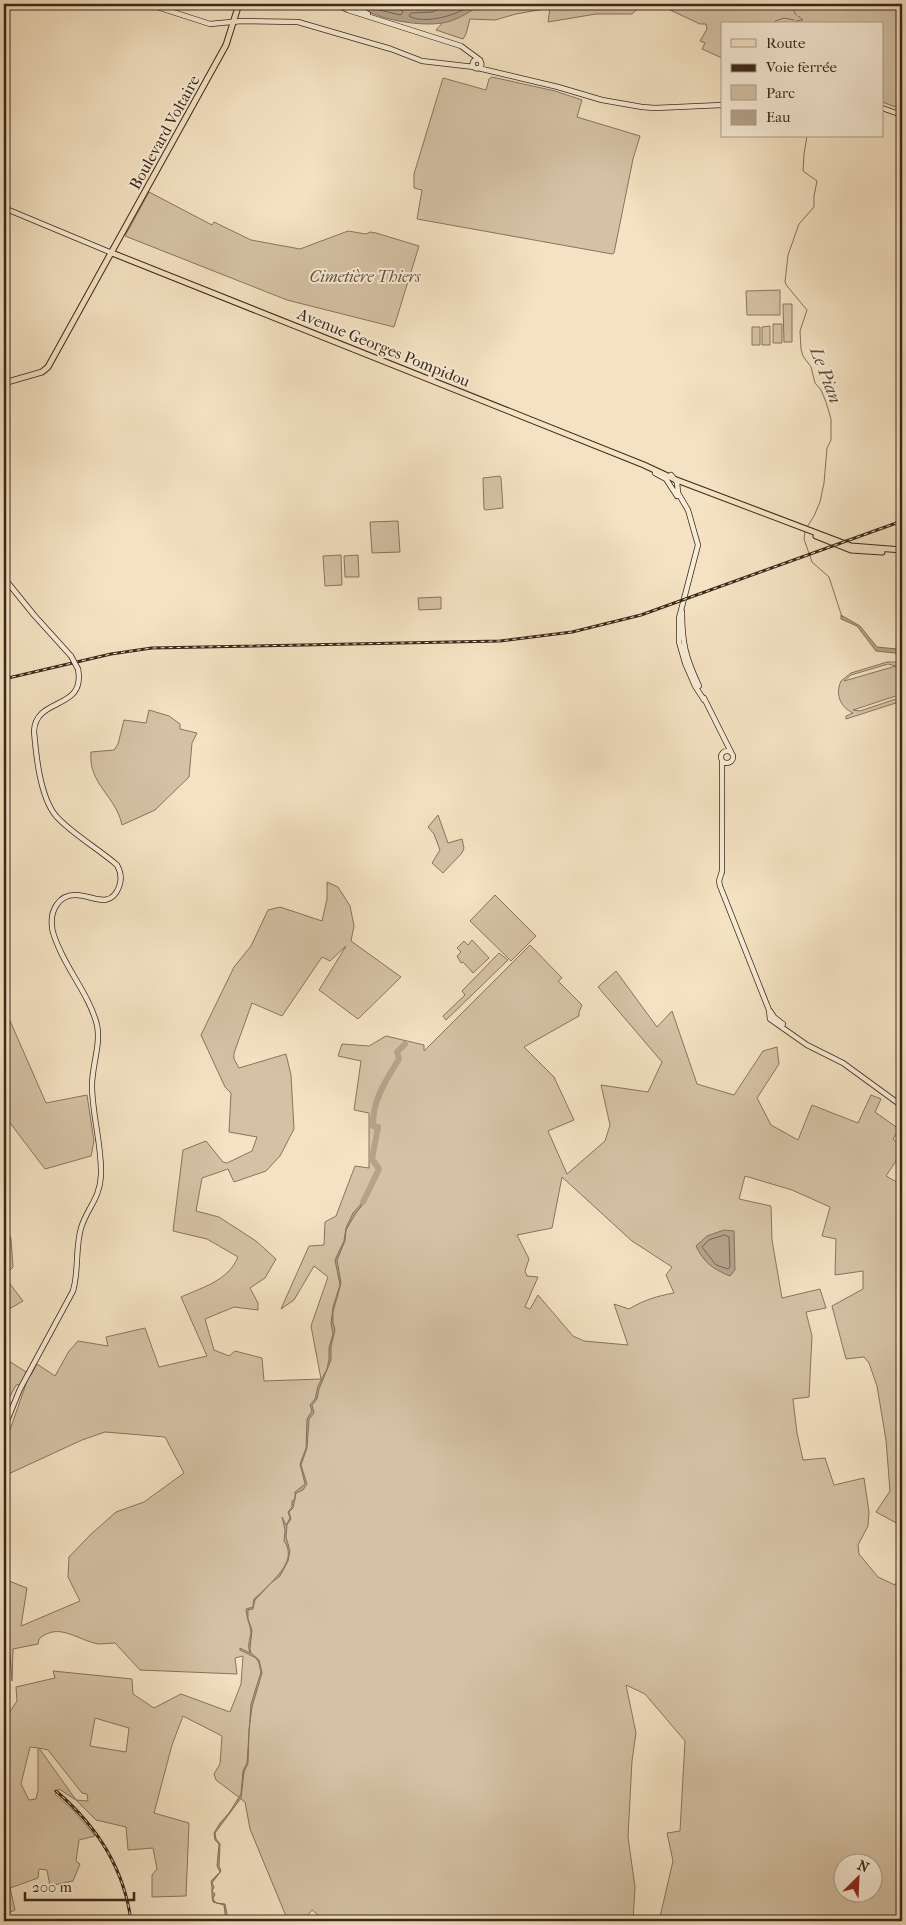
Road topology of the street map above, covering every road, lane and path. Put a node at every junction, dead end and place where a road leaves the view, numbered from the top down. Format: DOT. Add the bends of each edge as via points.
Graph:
graph roads {
  1 [pos="148,4"];
  2 [pos="239,4"];
  3 [pos="336,4"];
  4 [pos="350,4"];
  5 [pos="376,18"];
  6 [pos="234,21"];
  7 [pos="458,45"];
  8 [pos="480,62"];
  9 [pos="475,65"];
  10 [pos="496,72"];
  11 [pos="721,105"];
  12 [pos="884,109"];
  13 [pos="902,115"];
  14 [pos="4,208"];
  15 [pos="112,253"];
  16 [pos="4,383"];
  17 [pos="649,468"];
  18 [pos="679,480"];
  19 [pos="670,485"];
  20 [pos="709,490"];
  21 [pos="722,497"];
  22 [pos="683,502"];
  23 [pos="806,531"];
  24 [pos="861,549"];
  25 [pos="902,552"];
  26 [pos="4,578"];
  27 [pos="682,610"];
  28 [pos="678,624"];
  29 [pos="684,648"];
  30 [pos="682,656"];
  31 [pos="698,685"];
  32 [pos="704,700"];
  33 [pos="724,740"];
  34 [pos="731,752"];
  35 [pos="722,753"];
  36 [pos="722,761"];
  37 [pos="729,762"];
  38 [pos="723,769"];
  39 [pos="771,1017"];
  40 [pos="787,1029"];
  41 [pos="902,1106"];
  42 [pos="4,1428"];
  43 [pos="4,1664"];
  44 [pos="4,1722"];
  1 -- 6 [label="street" via="210,24"];
  2 -- 6 [label="main road, Boulevard Voltaire"];
  3 -- 5 [label="street"];
  4 -- 5 [label="street"];
  5 -- 7 [label="street"];
  6 -- 9 [label="street" via="298,22 422,61"];
  6 -- 15 [label="main road, Boulevard Voltaire" via="226,45"];
  7 -- 8 [label="street"];
  7 -- 9 [label="street" via="471,55"];
  8 -- 9 [label="street"];
  8 -- 9 [label="street" via="477,60"];
  8 -- 10 [label="street"];
  9 -- 10 [label="street"];
  10 -- 11 [label="street" via="602,100 651,108"];
  12 -- 13 [label="street"];
  14 -- 15 [label="street"];
  15 -- 16 [label="main road, Boulevard Voltaire" via="46,370"];
  15 -- 17 [label="main road, Avenue Georges Pompidou"];
  17 -- 18 [label="main road, Avenue Georges Pompidou"];
  17 -- 19 [label="street"];
  18 -- 19 [label="street"];
  18 -- 20 [label="main road, Avenue Georges Pompidou"];
  18 -- 20 [label="main road, Avenue Georges Pompidou"];
  18 -- 21 [label="main road, Avenue Georges Pompidou"];
  18 -- 22 [label="street"];
  18 -- 22 [label="street" via="678,493"];
  19 -- 22 [label="street"];
  20 -- 21 [label="main road, Avenue Georges Pompidou"];
  21 -- 23 [label="main road, Avenue Georges Pompidou"];
  22 -- 27 [label="street" via="698,545"];
  23 -- 24 [label="main road, Avenue Georges Pompidou"];
  23 -- 24 [label="main road, Avenue Georges Pompidou" via="843,548"];
  24 -- 25 [label="main road"];
  26 -- 42 [label="street, bridge" via="71,656 78,669 78,686 74,694 42,712 35,723 47,799 57,817 116,865 121,880 109,898 69,896 60,901 53,914 55,939 91,1008 98,1034 92,1088 100,1184 82,1226 76,1279 68,1302 20,1389"];
  27 -- 28 [label="street"];
  27 -- 29 [label="street"];
  28 -- 29 [label="street"];
  28 -- 30 [label="street"];
  29 -- 31 [label="street"];
  30 -- 31 [label="street"];
  30 -- 32 [label="street"];
  31 -- 32 [label="street"];
  32 -- 33 [label="street"];
  33 -- 34 [label="street"];
  33 -- 35 [label="street"];
  34 -- 35 [label="street"];
  34 -- 37 [label="street" via="733,758"];
  35 -- 36 [label="street"];
  36 -- 37 [label="street"];
  36 -- 38 [label="street"];
  37 -- 38 [label="street"];
  38 -- 39 [label="street" via="722,871 719,881"];
  39 -- 40 [label="street"];
  39 -- 40 [label="street"];
  40 -- 41 [label="street" via="807,1045 843,1062"];
  43 -- 44 [label="street"];
}
